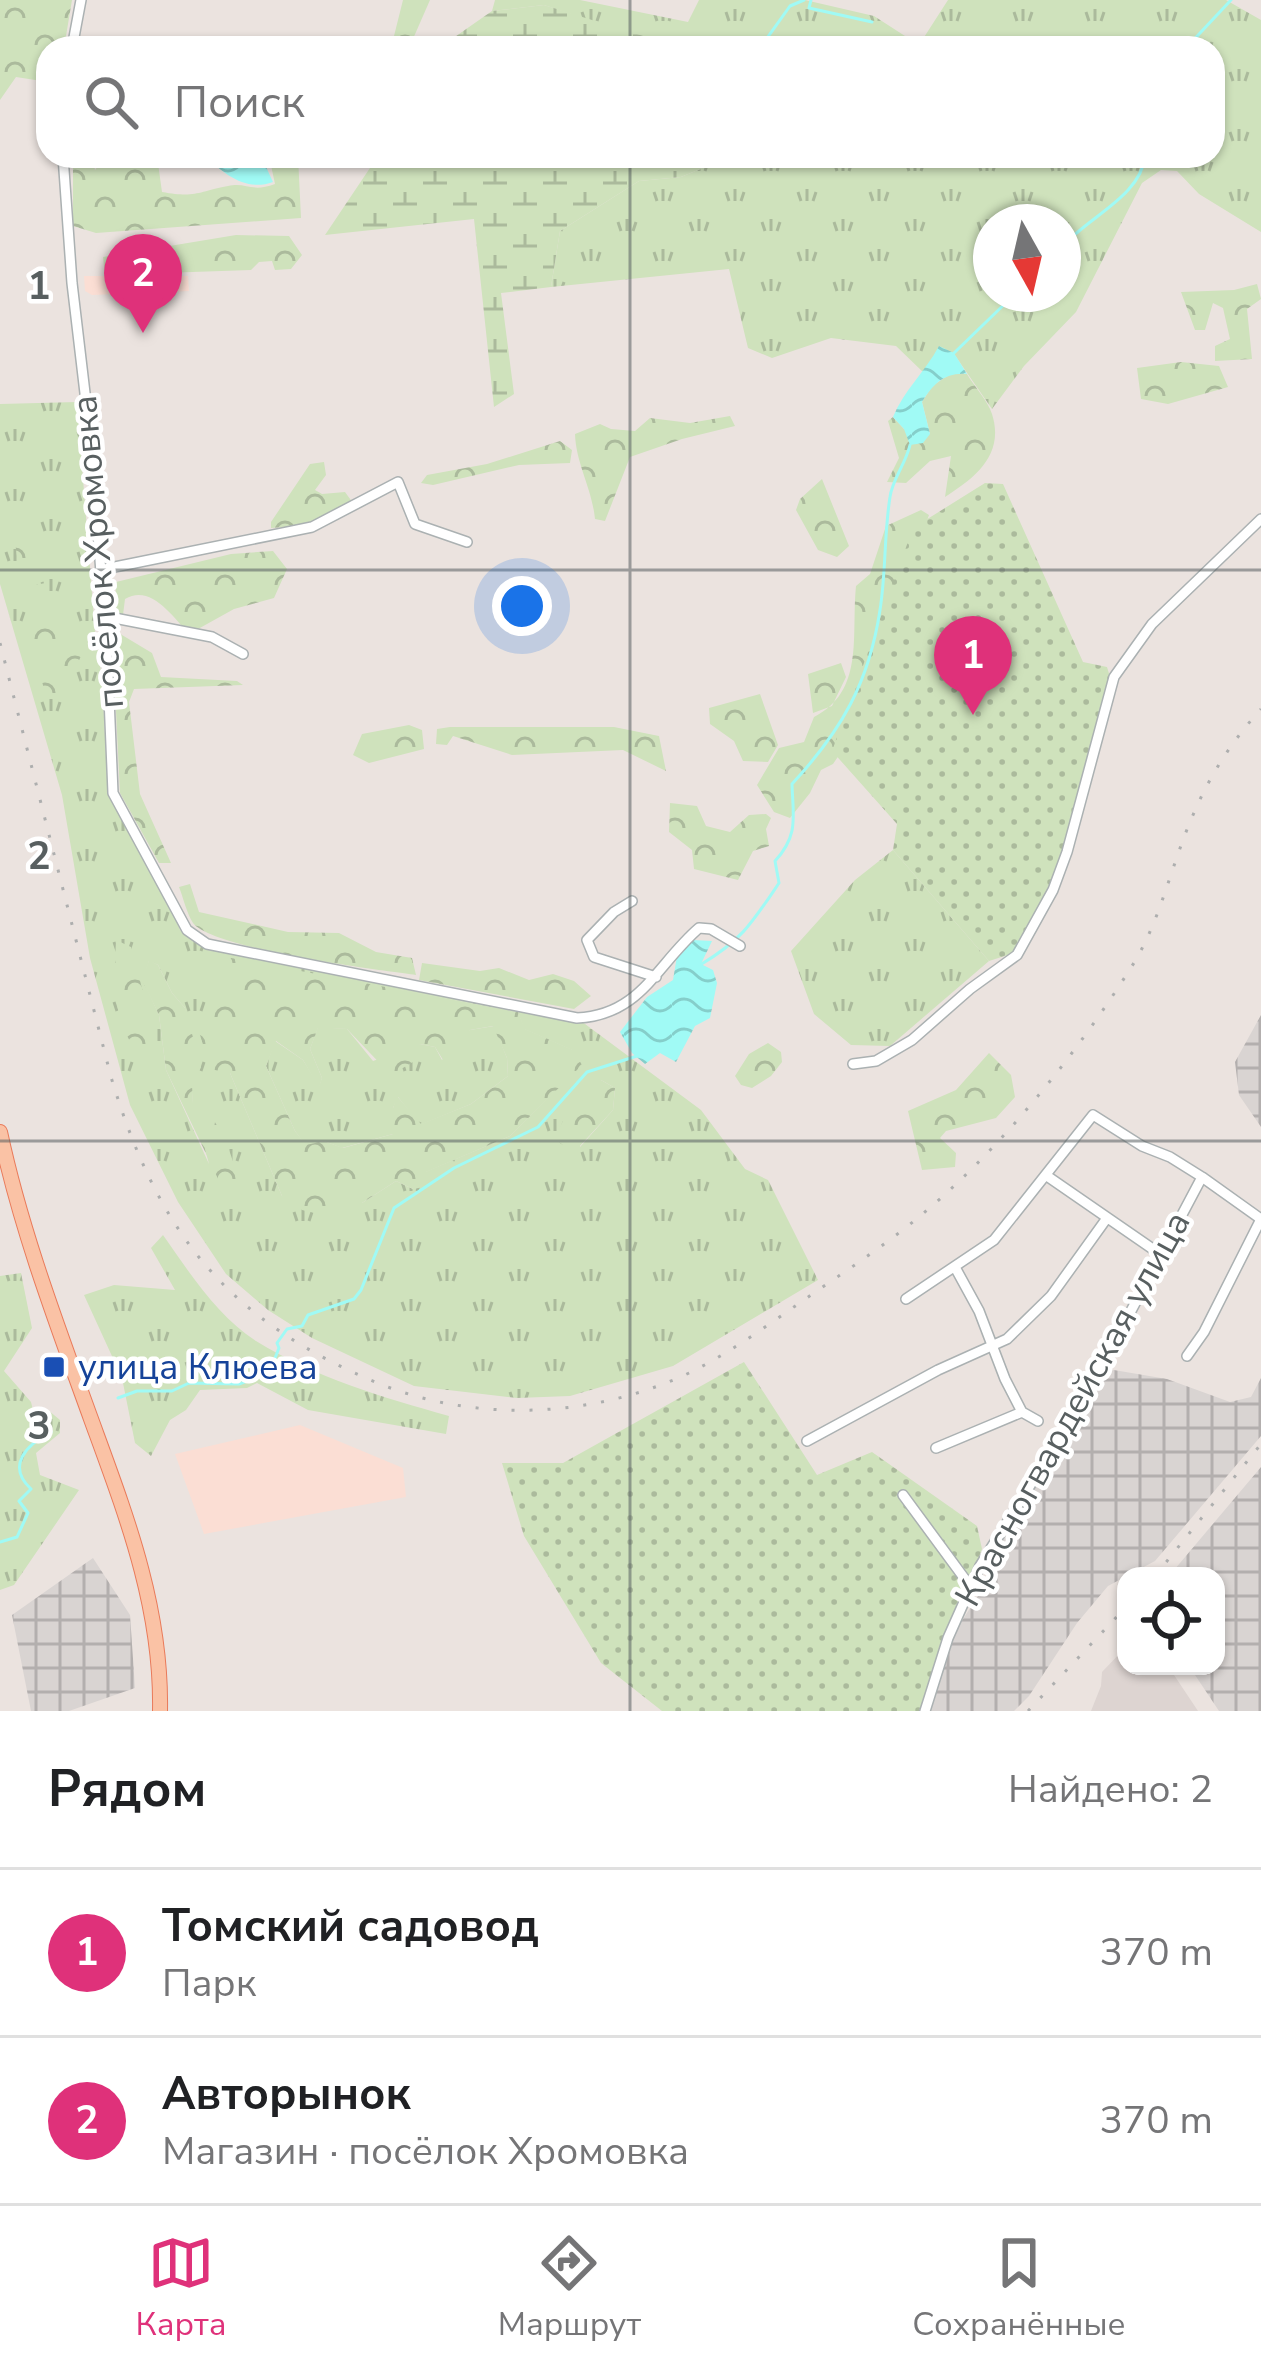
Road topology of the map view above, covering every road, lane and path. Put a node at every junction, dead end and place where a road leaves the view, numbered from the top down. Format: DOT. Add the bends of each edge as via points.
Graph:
graph roads {
  1 [pos="80,0"];
  2 [pos="74,36"];
  3 [pos="64,168"];
  4 [pos="1261,519"];
  5 [pos="467,542"];
  6 [pos="100,569"];
  7 [pos="104,616"];
  8 [pos="243,654"];
  9 [pos="632,901"];
  10 [pos="735,942"];
  11 [pos="656,977"];
  12 [pos="854,1064"];
  13 [pos="0,1132"];
  14 [pos="1047,1176"];
  15 [pos="1202,1177"];
  16 [pos="1107,1218"];
  17 [pos="1261,1219"];
  18 [pos="1160,1254"];
  19 [pos="956,1269"];
  20 [pos="906,1299"];
  21 [pos="994,1348"];
  22 [pos="1187,1356"];
  23 [pos="1022,1412"];
  24 [pos="1038,1421"];
  25 [pos="807,1441"];
  26 [pos="936,1448"];
  27 [pos="904,1495"];
  28 [pos="970,1586"];
  29 [pos="160,1711"];
  30 [pos="925,1711"];
  1 -- 2 [label="street"];
  3 -- 6 [label="street, посёлок Хромовка"];
  4 -- 12 [label="street" via="1152,624 1114,677 1079,816 1053,890 1017,955 912,1040"];
  5 -- 6 [label="street" via="415,524 398,482 312,527"];
  6 -- 7 [label="street, посёлок Хромовка"];
  7 -- 8 [label="street" via="212,637"];
  7 -- 11 [label="street, посёлок Хромовка" via="113,793 187,930 207,944 577,1018 602,1017"];
  9 -- 11 [label="street" via="587,940 594,957"];
  10 -- 11 [label="street" via="699,928"];
  13 -- 29 [label="main road" via="25,1231 142,1567"];
  14 -- 15 [label="street" via="1093,1114"];
  14 -- 16 [label="street"];
  14 -- 19 [label="street" via="994,1240"];
  15 -- 17 [label="street"];
  15 -- 18 [label="street, Красногвардейская улица"];
  16 -- 18 [label="street"];
  16 -- 21 [label="street" via="1039,1309"];
  17 -- 22 [label="street"];
  18 -- 28 [label="street, Красногвардейская улица" via="1088,1392"];
  19 -- 20 [label="street"];
  19 -- 21 [label="street"];
  21 -- 23 [label="street"];
  21 -- 25 [label="street"];
  23 -- 24 [label="street"];
  23 -- 26 [label="street, Красногвардейская улица"];
  27 -- 28 [label="street"];
  28 -- 30 [label="street, Красногвардейская улица"];
}
